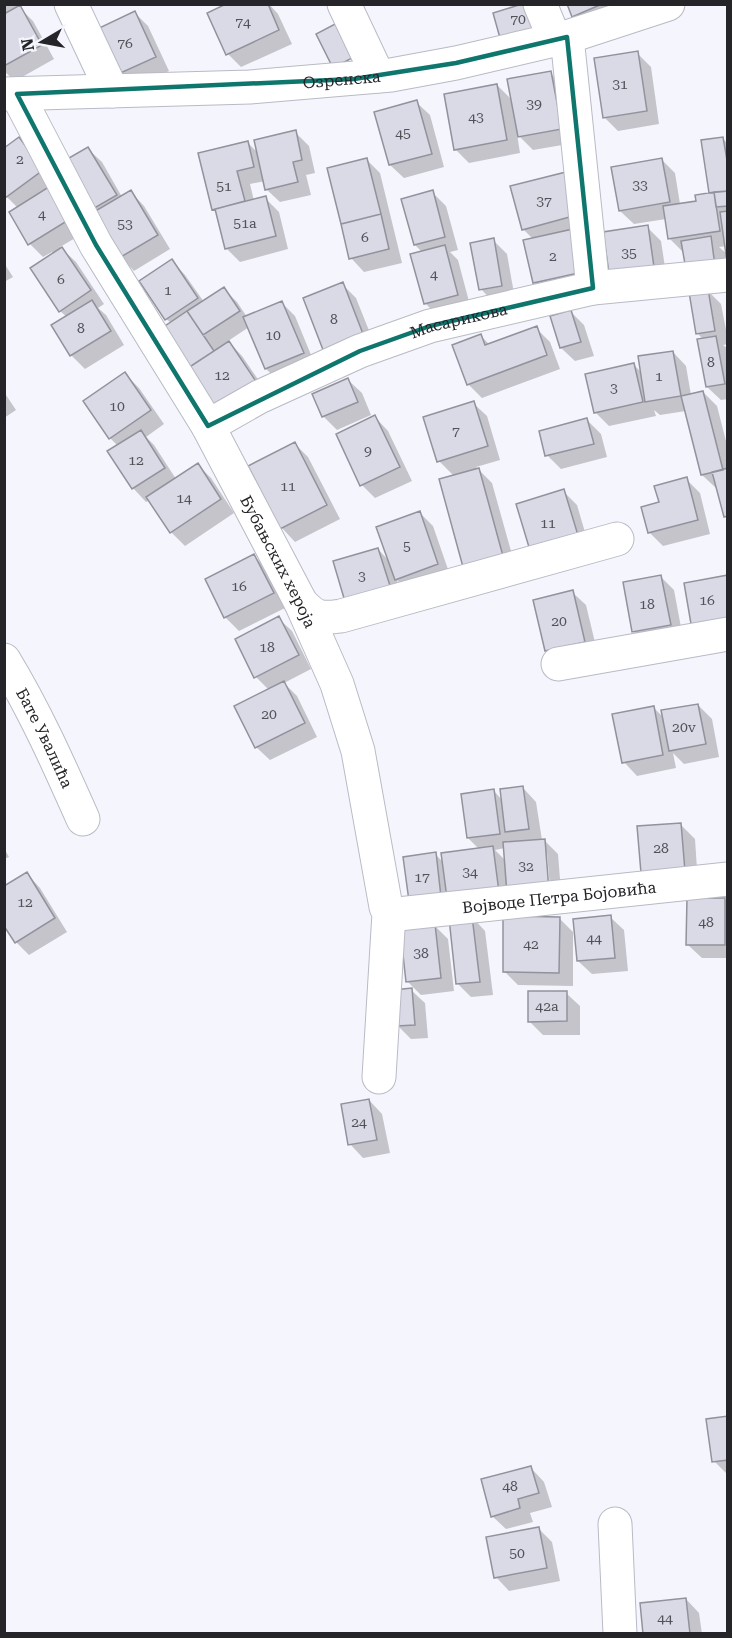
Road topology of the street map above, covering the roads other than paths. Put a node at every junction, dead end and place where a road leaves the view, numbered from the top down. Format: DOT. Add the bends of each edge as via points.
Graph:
graph roads {
  1 [pos="70,4"];
  2 [pos="344,4"];
  3 [pos="540,4"];
  4 [pos="668,4"];
  5 [pos="561,38"];
  6 [pos="378,76"];
  7 [pos="112,91"];
  8 [pos="11,94"];
  9 [pos="728,275"];
  10 [pos="593,288"];
  11 [pos="208,426"];
  12 [pos="617,539"];
  13 [pos="301,603"];
  14 [pos="728,634"];
  15 [pos="4,660"];
  16 [pos="558,664"];
  17 [pos="83,819"];
  18 [pos="728,879"];
  19 [pos="389,913"];
  20 [pos="379,1077"];
  21 [pos="615,1524"];
  22 [pos="620,1634"];
  1 -- 7 [label="street"];
  2 -- 6 [label="street"];
  3 -- 5 [label="street"];
  4 -- 5 [label="street, Озренска"];
  5 -- 6 [label="street, Озренска" via="456,63"];
  5 -- 10 [label="street"];
  6 -- 7 [label="street, Озренска" via="250,87"];
  7 -- 8 [label="street, Озренска"];
  8 -- 11 [label="street, Бубањских хероја" via="96,245"];
  9 -- 10 [label="street, Масарикова"];
  10 -- 11 [label="street, Масарикова" via="430,326 360,351 259,397"];
  11 -- 13 [label="street, Бубањских хероја"];
  12 -- 13 [label="street" via="341,616 314,616"];
  13 -- 19 [label="street, Бубањских хероја" via="337,684 358,751"];
  14 -- 16 [label="street"];
  15 -- 17 [label="street, Бате Увалића"];
  18 -- 19 [label="street, Војводе Петра Бојовића"];
  19 -- 20 [label="street, Бубањских хероја"];
  21 -- 22 [label="street"];
}
